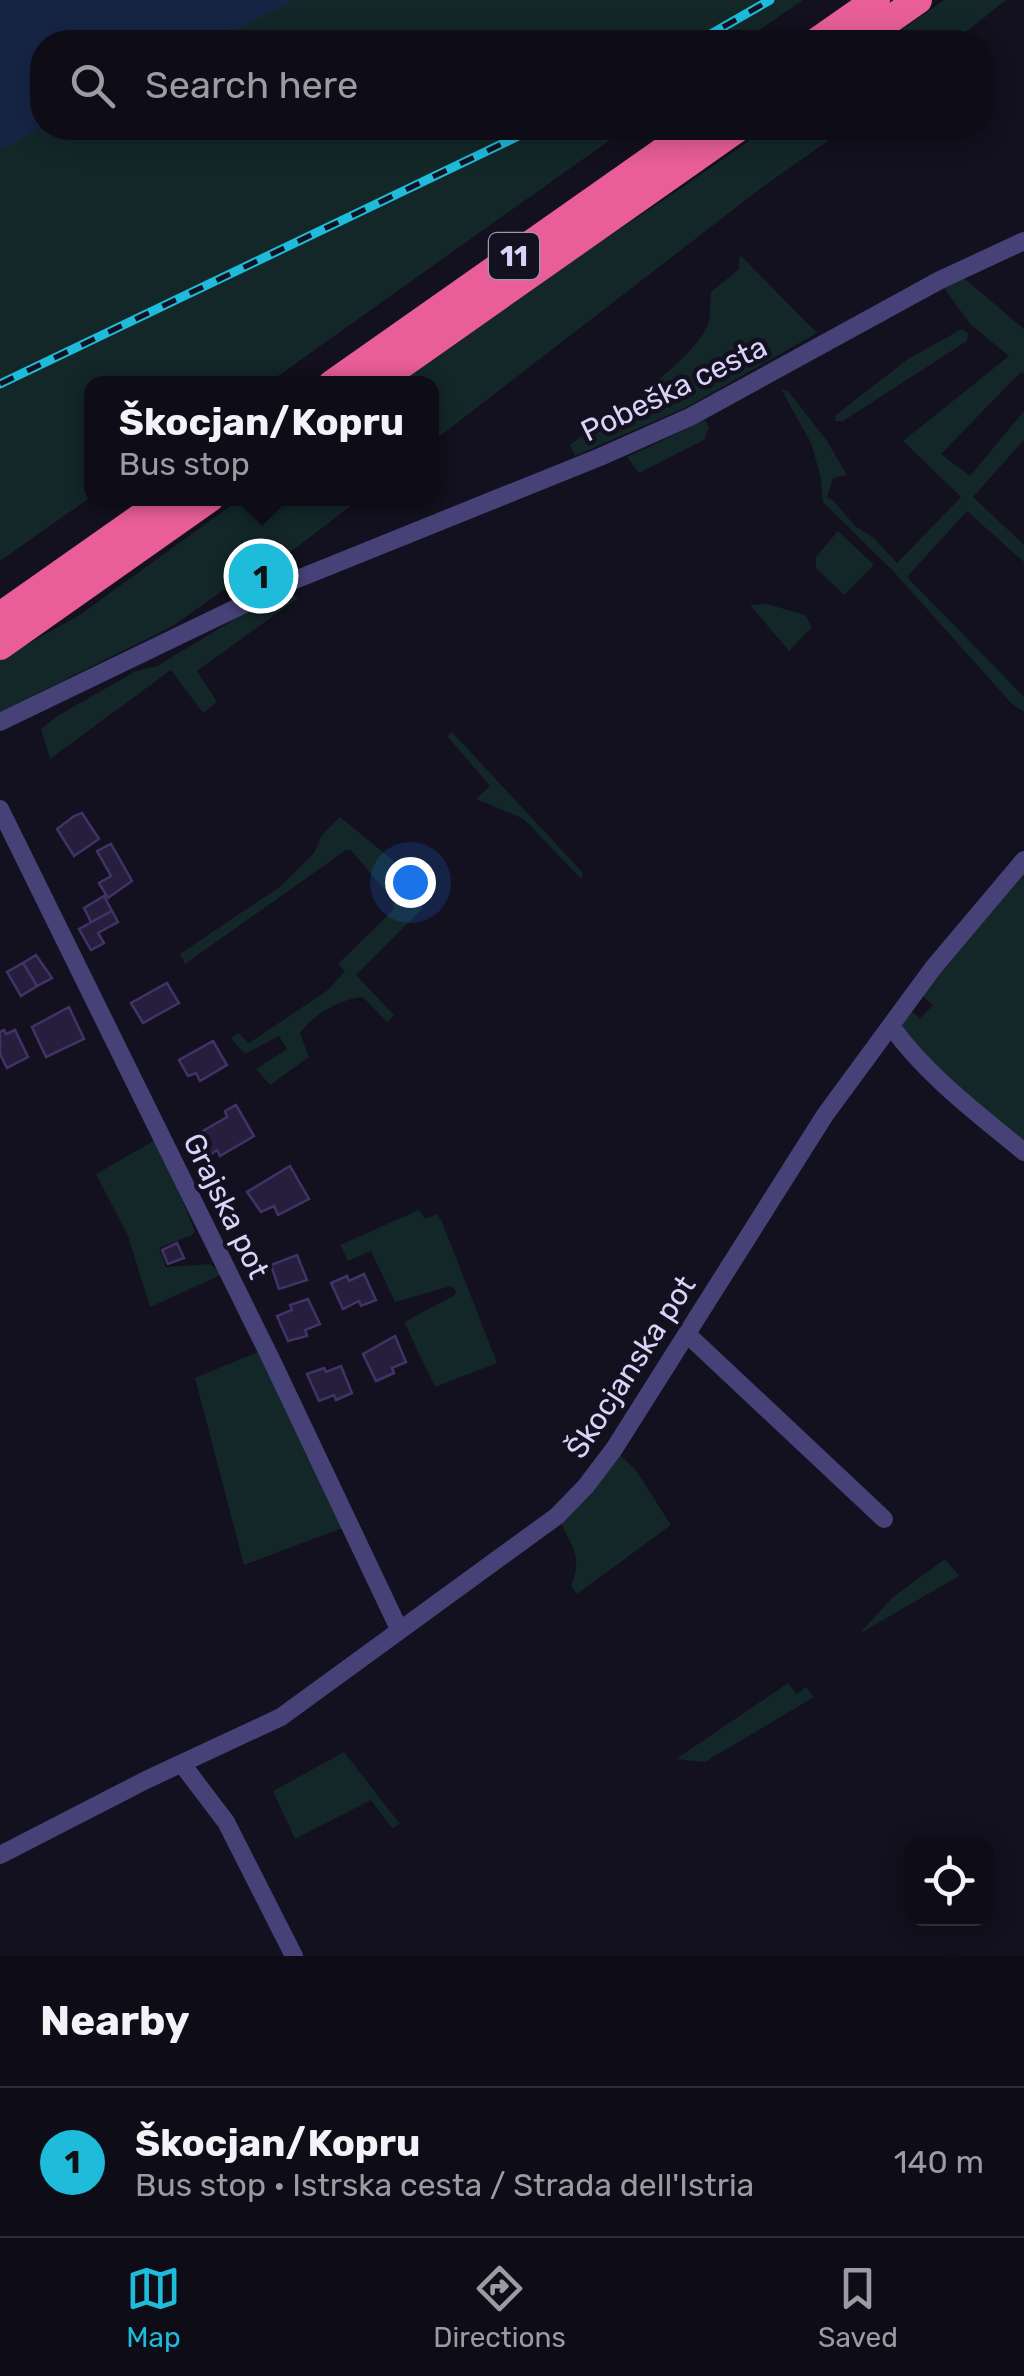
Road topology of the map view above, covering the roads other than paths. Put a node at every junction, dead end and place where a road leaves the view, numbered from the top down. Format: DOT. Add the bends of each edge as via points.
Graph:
graph roads {
  1 [pos="876,0"];
  2 [pos="918,0"];
  3 [pos="833,30"];
  4 [pos="875,30"];
  5 [pos="679,140"];
  6 [pos="721,140"];
  7 [pos="1024,242"];
  8 [pos="343,376"];
  9 [pos="385,376"];
  10 [pos="157,506"];
  11 [pos="199,506"];
  12 [pos="0,616"];
  13 [pos="0,646"];
  14 [pos="0,722"];
  15 [pos="0,809"];
  16 [pos="1024,860"];
  17 [pos="890,1026"];
  18 [pos="1024,1152"];
  19 [pos="687,1334"];
  20 [pos="884,1519"];
  21 [pos="399,1629"];
  22 [pos="182,1764"];
  23 [pos="0,1855"];
  24 [pos="294,1956"];
  1 -- 3 [label="highway"];
  2 -- 4 [label="highway"];
  5 -- 8 [label="highway, 11"];
  6 -- 9 [label="highway, 11"];
  7 -- 14 [label="street, Pobeška cesta" via="940,280 690,417 337,561"];
  10 -- 12 [label="highway"];
  11 -- 13 [label="highway"];
  15 -- 21 [label="street, Grajska pot"];
  16 -- 17 [label="street, Škocjanska pot"];
  17 -- 18 [label="street" via="953,1094"];
  17 -- 19 [label="street, Škocjanska pot" via="825,1115"];
  19 -- 20 [label="street"];
  19 -- 21 [label="street, Škocjanska pot" via="586,1486 556,1516"];
  21 -- 22 [label="street, Škocjanska pot" via="281,1717"];
  22 -- 23 [label="street, Škocjanska pot"];
  22 -- 24 [label="street" via="226,1822"];
}
